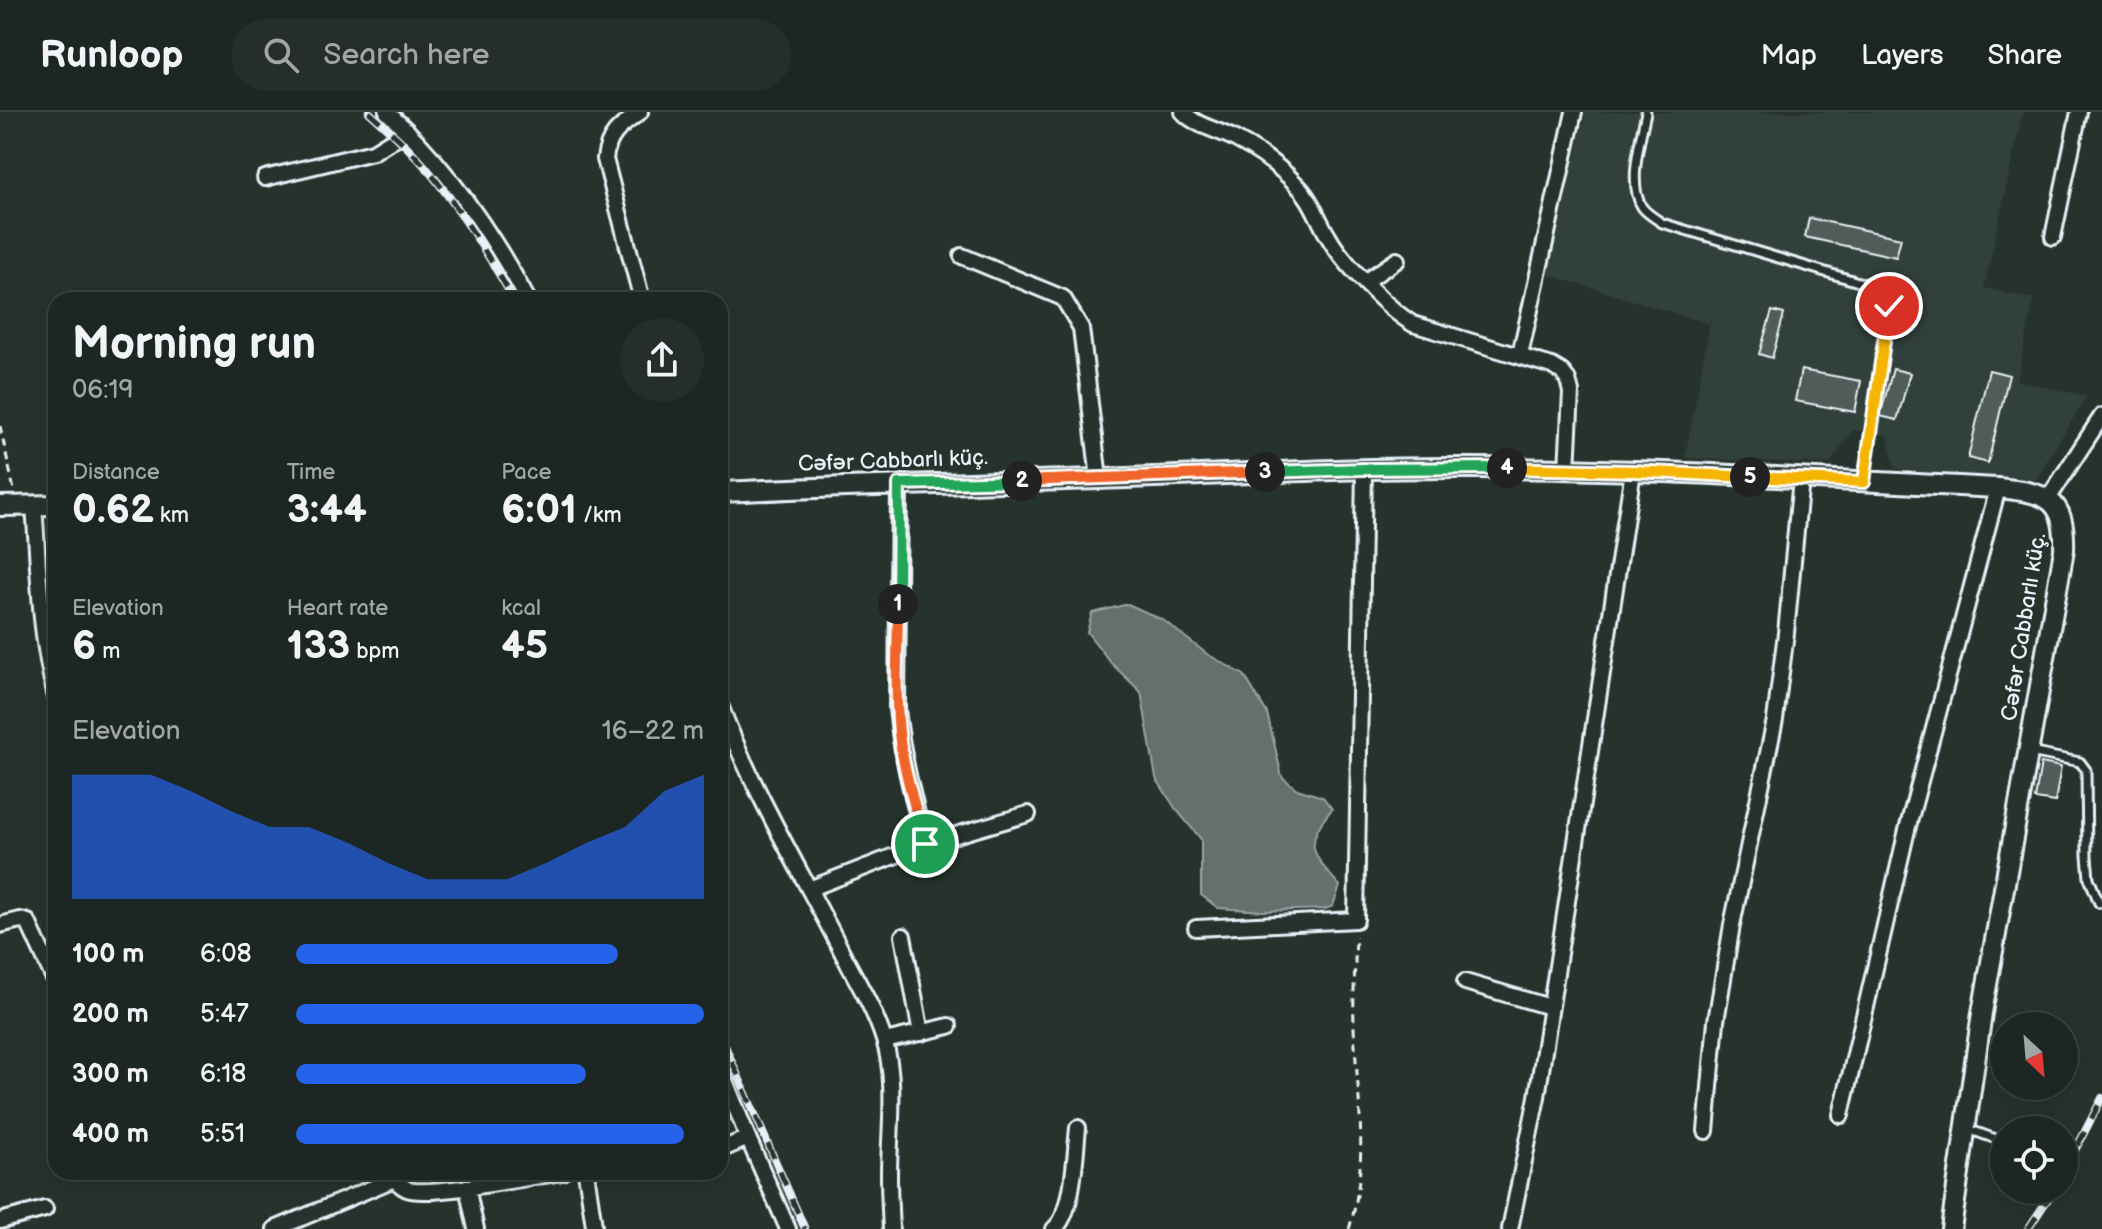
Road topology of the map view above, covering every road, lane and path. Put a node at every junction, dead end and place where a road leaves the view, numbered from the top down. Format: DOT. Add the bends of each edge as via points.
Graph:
graph roads {
  1 [pos="387,112"];
  2 [pos="640,112"];
  3 [pos="1183,112"];
  4 [pos="1574,112"];
  5 [pos="1646,112"];
  6 [pos="2079,112"];
  7 [pos="407,131"];
  8 [pos="265,178"];
  9 [pos="2053,237"];
  10 [pos="962,256"];
  11 [pos="1397,260"];
  12 [pos="1366,281"];
  13 [pos="524,292"];
  14 [pos="640,292"];
  15 [pos="1520,355"];
  16 [pos="2102,416"];
  17 [pos="0,426"];
  18 [pos="1364,469"];
  19 [pos="1567,469"];
  20 [pos="1633,471"];
  21 [pos="1099,479"];
  22 [pos="1801,479"];
  23 [pos="1864,482"];
  24 [pos="899,484"];
  25 [pos="1998,488"];
  26 [pos="728,492"];
  27 [pos="2048,499"];
  28 [pos="48,505"];
  29 [pos="17,506"];
  30 [pos="48,669"];
  31 [pos="728,726"];
  32 [pos="2028,752"];
  33 [pos="1028,814"];
  34 [pos="925,844"];
  35 [pos="809,889"];
  36 [pos="2099,903"];
  37 [pos="1356,920"];
  38 [pos="0,925"];
  39 [pos="1196,928"];
  40 [pos="903,936"];
  41 [pos="48,966"];
  42 [pos="1465,982"];
  43 [pos="1550,1007"];
  44 [pos="949,1026"];
  45 [pos="921,1033"];
  46 [pos="885,1041"];
  47 [pos="728,1088"];
  48 [pos="1841,1115"];
  49 [pos="1078,1128"];
  50 [pos="1965,1129"];
  51 [pos="1706,1131"];
  52 [pos="1990,1137"];
  53 [pos="748,1138"];
  54 [pos="728,1147"];
  55 [pos="383,1180"];
  56 [pos="397,1180"];
  57 [pos="511,1180"];
  58 [pos="587,1180"];
  59 [pos="467,1187"];
  60 [pos="45,1209"];
  61 [pos="0,1221"];
  62 [pos="594,1226"];
  63 [pos="275,1229"];
  64 [pos="476,1229"];
  65 [pos="788,1229"];
  66 [pos="891,1229"];
  67 [pos="1054,1229"];
  68 [pos="1349,1229"];
  69 [pos="1510,1229"];
  70 [pos="1951,1229"];
  1 -- 7 [label="street"];
  2 -- 14 [label="street" via="620,127 607,145 605,159"];
  3 -- 12 [label="street" via="1238,140 1295,183 1343,258"];
  4 -- 15 [label="street"];
  5 -- 23 [label="lane" via="1635,175 1644,210 1662,223 1884,293 1889,306"];
  6 -- 9 [label="street"];
  7 -- 8 [label="street" via="373,152"];
  7 -- 13 [label="street" via="453,183"];
  10 -- 21 [label="street" via="1063,298 1081,328"];
  11 -- 12 [label="street"];
  12 -- 15 [label="street" via="1413,324"];
  15 -- 19 [label="street" via="1552,366 1568,380"];
  16 -- 27 [label="street"];
  17 -- 29 [label="path"];
  18 -- 19 [label="street, Cəfər Cabbarlı küç."];
  18 -- 21 [label="street, Cəfər Cabbarlı küç."];
  18 -- 37 [label="street"];
  19 -- 20 [label="street, Cəfər Cabbarlı küç."];
  20 -- 22 [label="street, Cəfər Cabbarlı küç."];
  20 -- 43 [label="street"];
  21 -- 24 [label="street, Cəfər Cabbarlı küç."];
  22 -- 23 [label="street, Cəfər Cabbarlı küç."];
  22 -- 51 [label="street" via="1775,720 1718,1008"];
  23 -- 25 [label="street, Cəfər Cabbarlı küç."];
  24 -- 26 [label="street, Cəfər Cabbarlı küç."];
  24 -- 34 [label="street" via="897,709"];
  25 -- 27 [label="street, Cəfər Cabbarlı küç."];
  25 -- 48 [label="street" via="1907,830"];
  27 -- 32 [label="street, Cəfər Cabbarlı küç." via="2063,520 2064,550"];
  28 -- 29 [label="street"];
  29 -- 30 [label="street"];
  31 -- 35 [label="street"];
  32 -- 36 [label="lane" via="2080,762 2086,770 2089,878"];
  32 -- 50 [label="street, Cəfər Cabbarlı küç."];
  33 -- 34 [label="street"];
  34 -- 35 [label="street"];
  35 -- 46 [label="street"];
  37 -- 39 [label="street"];
  37 -- 68 [label="path" via="1354,1029 1362,1126 1356,1207"];
  38 -- 41 [label="street" via="28,922"];
  40 -- 45 [label="street"];
  42 -- 43 [label="street"];
  43 -- 69 [label="street"];
  44 -- 45 [label="street"];
  45 -- 46 [label="street"];
  46 -- 66 [label="street"];
  47 -- 53 [label="street"];
  49 -- 67 [label="street" via="1068,1209"];
  50 -- 52 [label="lane"];
  50 -- 70 [label="street, Cəfər Cabbarlı küç."];
  53 -- 54 [label="street"];
  53 -- 65 [label="street"];
  55 -- 63 [label="street"];
  56 -- 59 [label="street" via="416,1192"];
  57 -- 59 [label="street"];
  58 -- 62 [label="street"];
  59 -- 64 [label="street"];
  60 -- 61 [label="street"];
}
